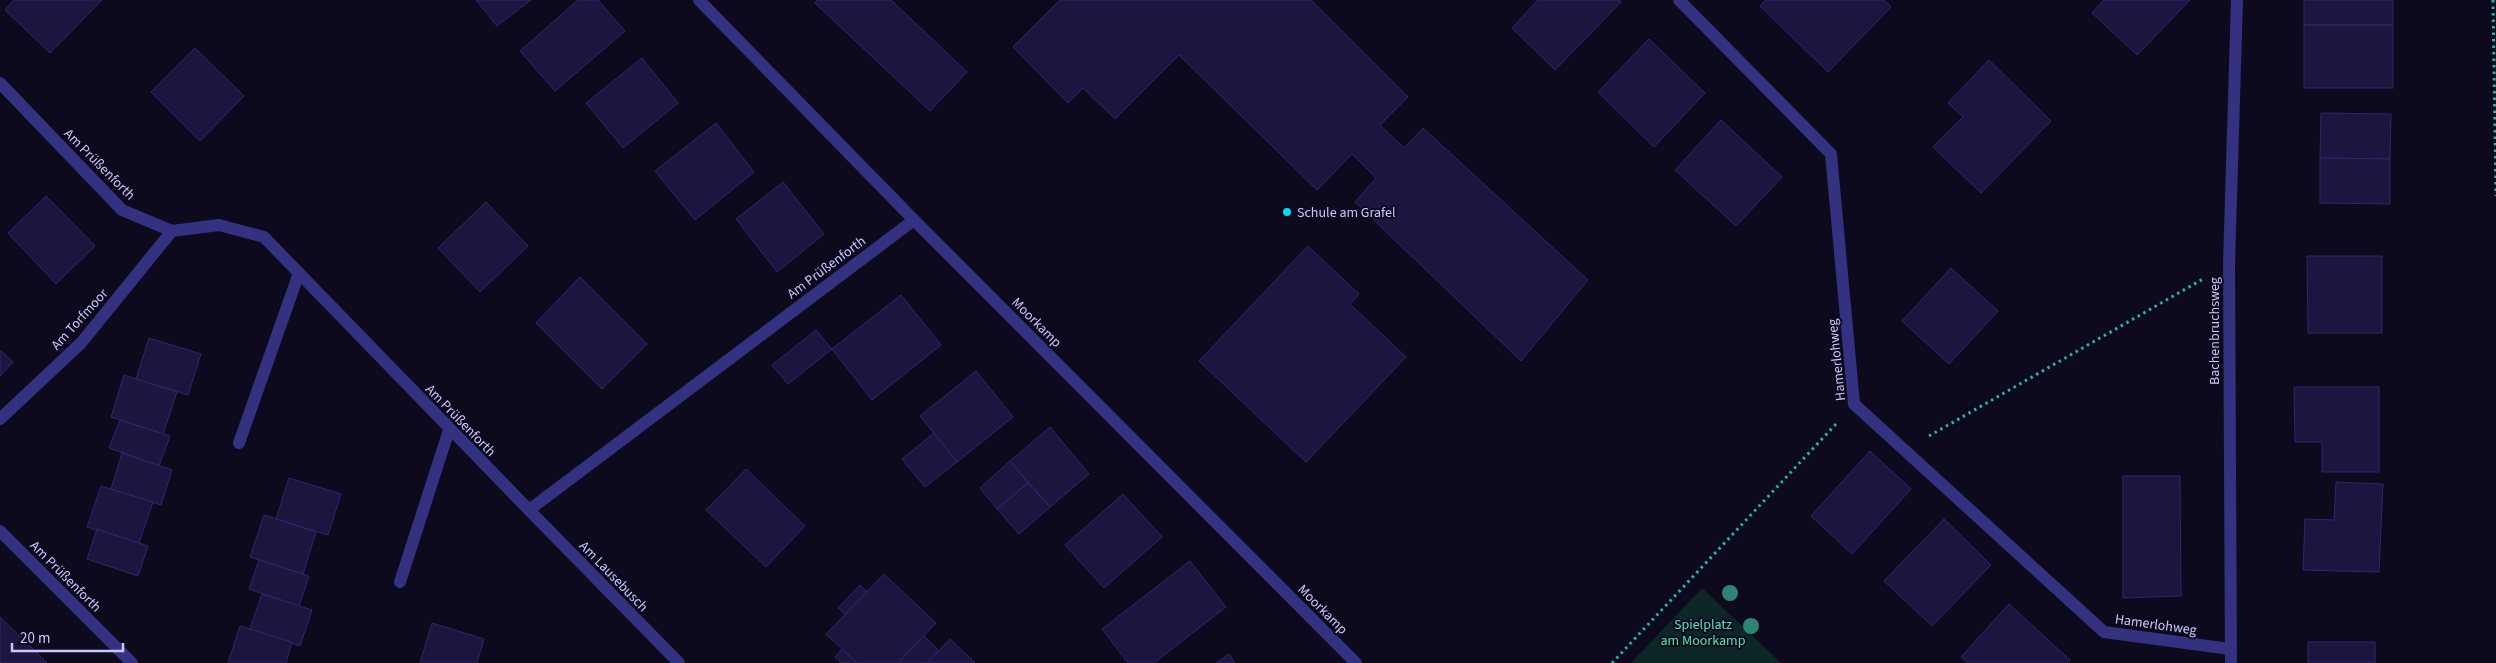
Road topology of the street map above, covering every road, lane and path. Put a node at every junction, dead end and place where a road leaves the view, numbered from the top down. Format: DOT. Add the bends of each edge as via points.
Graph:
graph roads {
  1 [pos="699,0"];
  2 [pos="1679,0"];
  3 [pos="2237,0"];
  4 [pos="2493,0"];
  5 [pos="0,83"];
  6 [pos="2496,196"];
  7 [pos="914,220"];
  8 [pos="172,231"];
  9 [pos="2229,264"];
  10 [pos="299,273"];
  11 [pos="1854,404"];
  12 [pos="0,419"];
  13 [pos="449,430"];
  14 [pos="239,443"];
  15 [pos="1904,450"];
  16 [pos="528,510"];
  17 [pos="0,531"];
  18 [pos="400,582"];
  19 [pos="2230,649"];
  20 [pos="132,663"];
  21 [pos="679,663"];
  22 [pos="1356,663"];
  23 [pos="1612,663"];
  24 [pos="2231,663"];
  1 -- 7 [label="street, Moorkamp"];
  2 -- 11 [label="street, Hamerlohweg" via="1831,154"];
  3 -- 9 [label="street, Bachenbruchsweg"];
  4 -- 6 [label="path"];
  5 -- 8 [label="street, Am Prüßenforth" via="122,210"];
  7 -- 16 [label="street, Am Prüßenforth"];
  7 -- 22 [label="street, Moorkamp"];
  8 -- 10 [label="street, Am Prüßenforth" via="218,225 264,237"];
  8 -- 12 [label="street, Am Torfmoor" via="81,342"];
  9 -- 15 [label="path"];
  9 -- 19 [label="street, Bachenbruchsweg"];
  10 -- 13 [label="street, Am Prüßenforth"];
  10 -- 14 [label="street"];
  11 -- 15 [label="street, Hamerlohweg"];
  11 -- 23 [label="path"];
  13 -- 16 [label="street, Am Prüßenforth"];
  13 -- 18 [label="street"];
  15 -- 19 [label="street, Hamerlohweg" via="2104,632"];
  16 -- 21 [label="street, Am Lausebusch"];
  17 -- 20 [label="street, Am Prüßenforth"];
  19 -- 24 [label="street, Bachenbruchsweg"];
}
